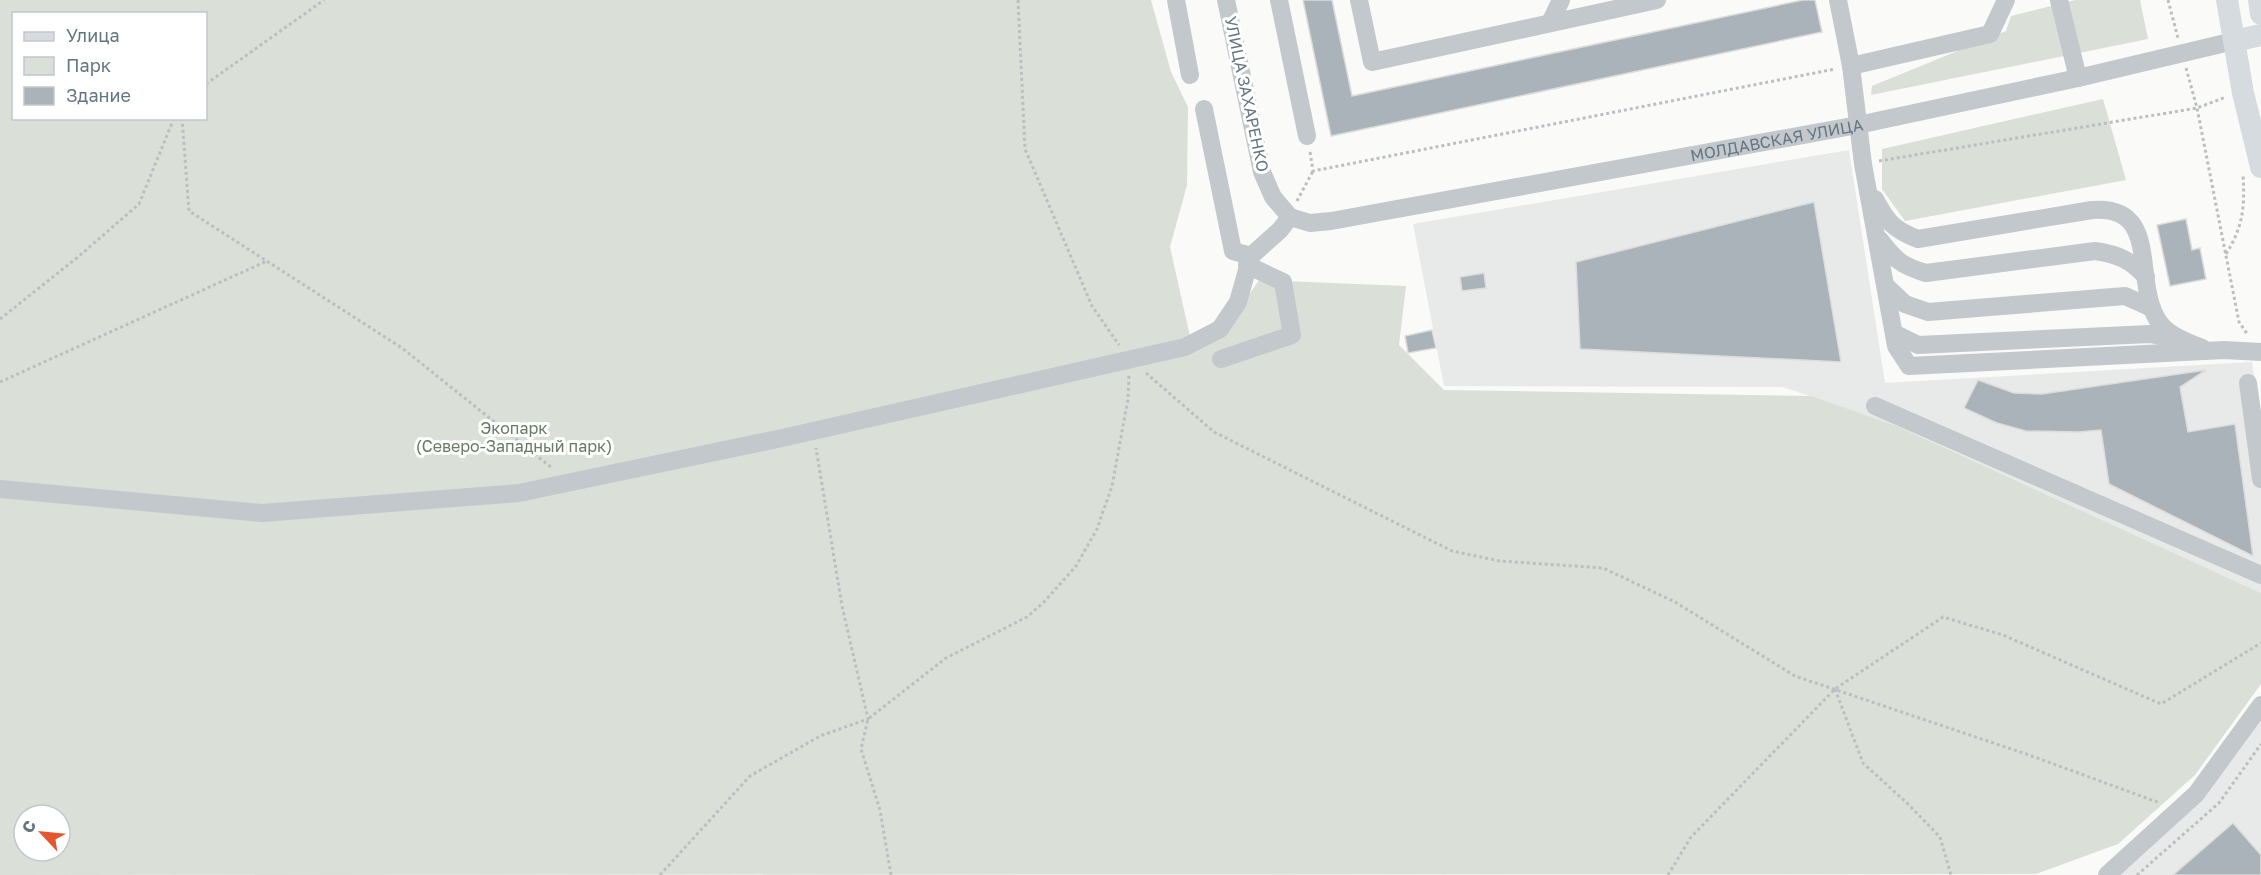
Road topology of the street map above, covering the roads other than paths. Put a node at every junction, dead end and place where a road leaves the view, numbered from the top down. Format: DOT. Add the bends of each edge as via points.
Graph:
graph roads {
  1 [pos="1176,0"];
  2 [pos="1226,0"];
  3 [pos="1279,0"];
  4 [pos="1359,0"];
  5 [pos="1561,0"];
  6 [pos="1657,0"];
  7 [pos="1838,0"];
  8 [pos="2006,0"];
  9 [pos="2059,0"];
  10 [pos="2227,0"];
  11 [pos="2259,0"];
  12 [pos="2261,14"];
  13 [pos="1550,23"];
  14 [pos="2261,35"];
  15 [pos="2234,41"];
  16 [pos="1851,66"];
  17 [pos="1190,75"];
  18 [pos="2078,78"];
  19 [pos="1204,109"];
  20 [pos="1858,125"];
  21 [pos="1307,136"];
  22 [pos="2252,171"];
  23 [pos="1868,186"];
  24 [pos="1290,217"];
  25 [pos="1877,236"];
  26 [pos="1249,261"];
  27 [pos="2146,277"];
  28 [pos="1886,286"];
  29 [pos="2152,309"];
  30 [pos="1894,333"];
  31 [pos="2181,340"];
  32 [pos="2258,344"];
  33 [pos="2224,350"];
  34 [pos="1221,359"];
  35 [pos="2248,383"];
  36 [pos="1875,406"];
  37 [pos="2261,479"];
  38 [pos="0,489"];
  39 [pos="2261,575"];
  40 [pos="2261,705"];
  41 [pos="2107,875"];
  1 -- 17 [label="street"];
  2 -- 24 [label="street, УЛИЦА ЗАХАРЕНКО" via="1262,172 1273,197"];
  3 -- 21 [label="street"];
  4 -- 13 [label="street" via="1372,62"];
  5 -- 13 [label="street"];
  6 -- 13 [label="street"];
  7 -- 16 [label="street"];
  8 -- 16 [label="street" via="1990,34"];
  9 -- 18 [label="street"];
  10 -- 15 [label="main road"];
  11 -- 12 [label="main road"];
  14 -- 15 [label="main road, МОЛДАВСКАЯ УЛИЦА"];
  15 -- 18 [label="street, МОЛДАВСКАЯ УЛИЦА"];
  15 -- 22 [label="main road"];
  16 -- 20 [label="street"];
  18 -- 20 [label="street, МОЛДАВСКАЯ УЛИЦА"];
  19 -- 26 [label="street" via="1233,251"];
  20 -- 23 [label="street"];
  20 -- 24 [label="street, МОЛДАВСКАЯ УЛИЦА" via="1331,221 1310,223"];
  23 -- 25 [label="street"];
  23 -- 27 [label="street" via="1886,219 1900,233 1918,239 2109,208 2126,215 2136,228"];
  24 -- 26 [label="street"];
  25 -- 27 [label="street" via="1899,262 1926,273 2095,251 2116,254 2135,264"];
  25 -- 28 [label="street"];
  26 -- 34 [label="street" via="1283,282 1292,336"];
  26 -- 38 [label="street" via="1238,302 1220,329 1185,346 814,431 519,493 262,513"];
  27 -- 29 [label="street"];
  28 -- 29 [label="street" via="1905,304 1928,312 2125,296"];
  28 -- 30 [label="street"];
  29 -- 31 [label="street" via="2164,328"];
  30 -- 31 [label="street" via="1918,345 2150,334"];
  30 -- 33 [label="street" via="1896,346 1909,366"];
  31 -- 33 [label="street"];
  32 -- 33 [label="street"];
  35 -- 37 [label="street"];
  36 -- 39 [label="street"];
  40 -- 41 [label="street" via="2196,794"];
}
